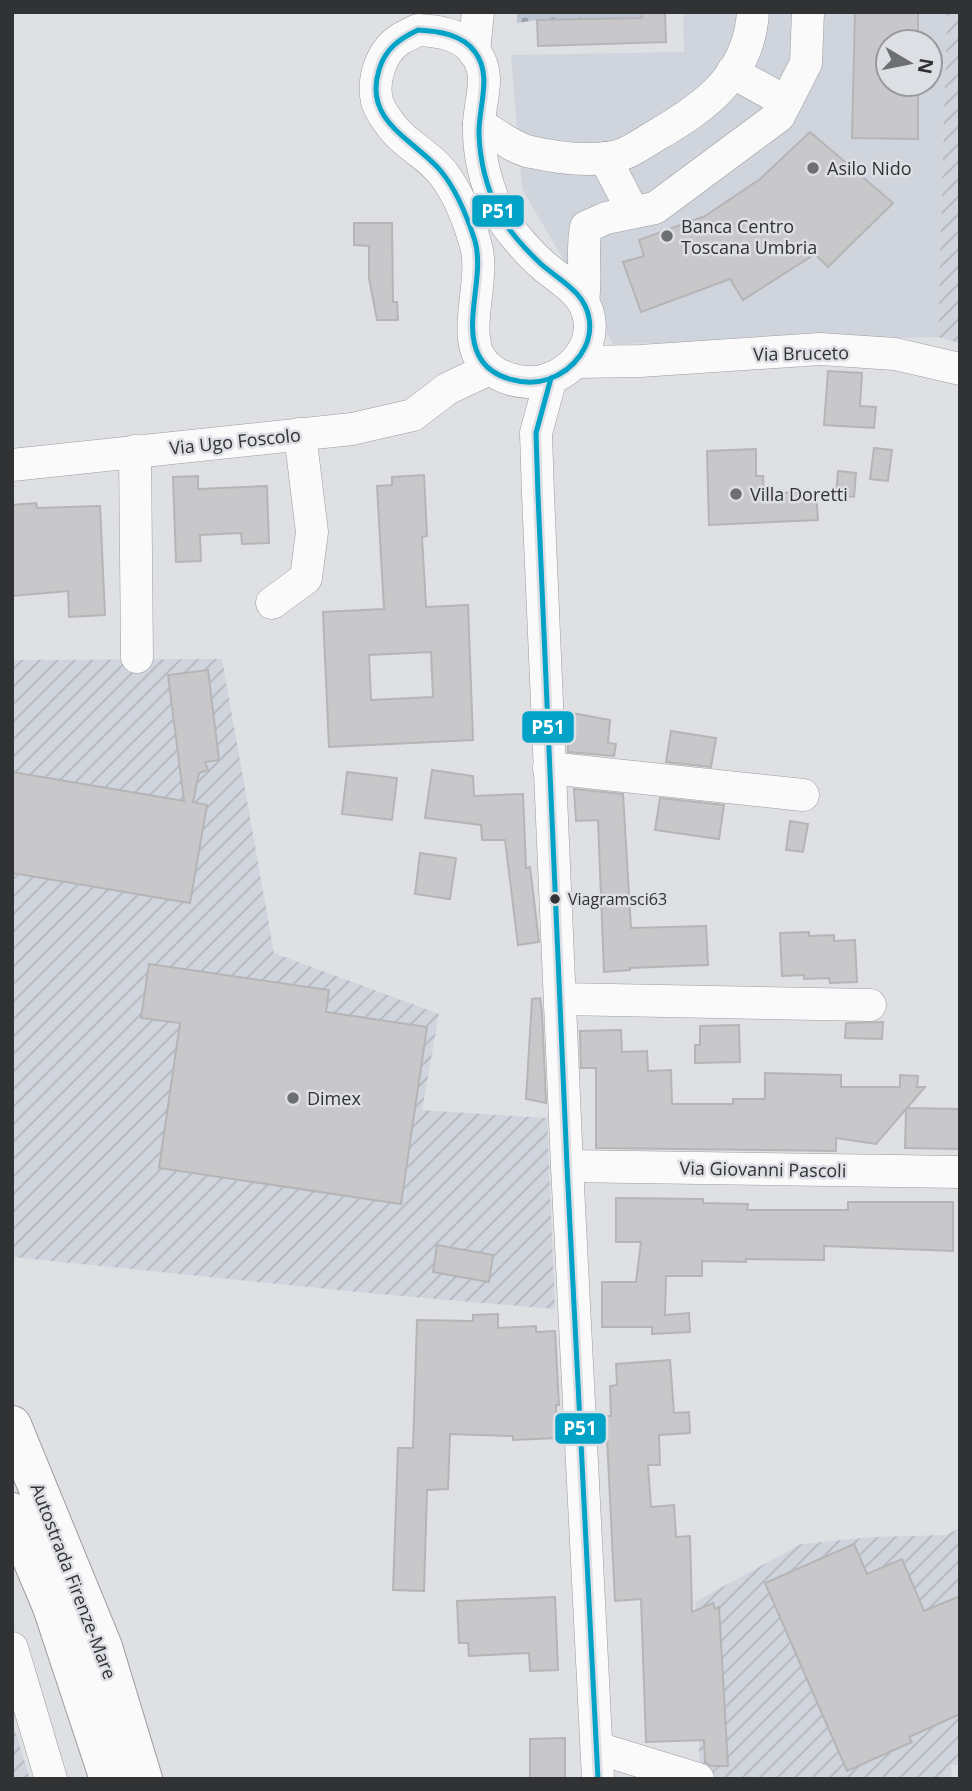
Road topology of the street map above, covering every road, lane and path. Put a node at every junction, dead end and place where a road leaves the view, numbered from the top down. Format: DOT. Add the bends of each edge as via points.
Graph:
graph roads {
  1 [pos="478,12"];
  2 [pos="754,12"];
  3 [pos="808,12"];
  4 [pos="452,22"];
  5 [pos="474,52"];
  6 [pos="732,72"];
  7 [pos="786,102"];
  8 [pos="479,124"];
  9 [pos="606,158"];
  10 [pos="633,212"];
  11 [pos="586,315"];
  12 [pos="475,337"];
  13 [pos="640,361"];
  14 [pos="960,369"];
  15 [pos="564,370"];
  16 [pos="501,374"];
  17 [pos="447,388"];
  18 [pos="536,433"];
  19 [pos="300,434"];
  20 [pos="135,451"];
  21 [pos="12,465"];
  22 [pos="272,603"];
  23 [pos="137,657"];
  24 [pos="550,768"];
  25 [pos="803,795"];
  26 [pos="561,999"];
  27 [pos="870,1005"];
  28 [pos="567,1166"];
  29 [pos="960,1172"];
  30 [pos="12,1426"];
  31 [pos="12,1511"];
  32 [pos="12,1648"];
  33 [pos="598,1764"];
  34 [pos="51,1779"];
  35 [pos="109,1779"];
  36 [pos="143,1779"];
  37 [pos="698,1779"];
  1 -- 5 [label="street"];
  2 -- 6 [label="street" via="752,36"];
  3 -- 7 [label="street" via="806,63"];
  4 -- 5 [label="street" via="459,38"];
  4 -- 12 [label="street" via="398,40 377,72 377,102 394,130 447,178 471,228 479,273"];
  5 -- 8 [label="street" via="485,73"];
  6 -- 7 [label="street"];
  6 -- 9 [label="street" via="725,85 694,113 621,155"];
  7 -- 10 [label="street" via="779,116 655,208"];
  8 -- 9 [label="street" via="527,152"];
  8 -- 11 [label="street" via="484,176 499,214 530,254 568,283"];
  9 -- 10 [label="street"];
  10 -- 11 [label="street" via="586,226 582,244"];
  11 -- 13 [label="street"];
  11 -- 15 [label="street" via="587,345"];
  12 -- 16 [label="street" via="478,355"];
  12 -- 17 [label="street, Via Ugo Foscolo"];
  13 -- 14 [label="street, Via Bruceto" via="820,349 895,354"];
  13 -- 15 [label="street, Via Bruceto"];
  15 -- 16 [label="street, Via Bruceto" via="536,383"];
  15 -- 18 [label="street"];
  16 -- 17 [label="street, Via Ugo Foscolo"];
  16 -- 18 [label="street"];
  17 -- 19 [label="street, Via Ugo Foscolo" via="413,415 352,429"];
  18 -- 24 [label="street"];
  19 -- 20 [label="street, Via Ugo Foscolo"];
  19 -- 22 [label="street" via="312,532 306,578"];
  20 -- 21 [label="street, Via Ugo Foscolo"];
  20 -- 23 [label="street"];
  24 -- 25 [label="street"];
  24 -- 26 [label="street"];
  26 -- 27 [label="street"];
  26 -- 28 [label="street"];
  28 -- 29 [label="street, Via Giovanni Pascoli"];
  28 -- 33 [label="street"];
  30 -- 36 [label="highway, Autostrada Firenze-Mare" via="103,1647"];
  31 -- 35 [label="highway, Autostrada Firenze-Mare" via="52,1607"];
  32 -- 34 [label="street"];
  33 -- 37 [label="street"];
}
